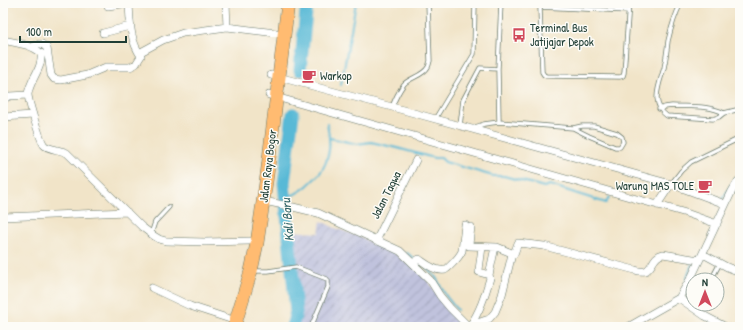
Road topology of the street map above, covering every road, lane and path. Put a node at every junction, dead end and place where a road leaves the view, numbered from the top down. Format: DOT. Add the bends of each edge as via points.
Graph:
graph roads {
  1 [pos="129,3"];
  2 [pos="226,3"];
  3 [pos="280,3"];
  4 [pos="288,3"];
  5 [pos="428,3"];
  6 [pos="474,3"];
  7 [pos="501,3"];
  8 [pos="536,3"];
  9 [pos="629,3"];
  10 [pos="681,3"];
  11 [pos="108,6"];
  12 [pos="540,8"];
  13 [pos="628,11"];
  14 [pos="130,26"];
  15 [pos="227,26"];
  16 [pos="276,32"];
  17 [pos="103,33"];
  18 [pos="3,40"];
  19 [pos="32,47"];
  20 [pos="140,55"];
  21 [pos="498,69"];
  22 [pos="276,76"];
  23 [pos="28,95"];
  24 [pos="273,95"];
  25 [pos="3,99"];
  26 [pos="392,106"];
  27 [pos="659,109"];
  28 [pos="740,109"];
  29 [pos="724,113"];
  30 [pos="33,114"];
  31 [pos="3,117"];
  32 [pos="435,118"];
  33 [pos="499,122"];
  34 [pos="460,126"];
  35 [pos="470,128"];
  36 [pos="573,128"];
  37 [pos="740,138"];
  38 [pos="416,160"];
  39 [pos="740,180"];
  40 [pos="671,184"];
  41 [pos="270,202"];
  42 [pos="725,204"];
  43 [pos="657,205"];
  44 [pos="169,207"];
  45 [pos="127,212"];
  46 [pos="3,217"];
  47 [pos="717,224"];
  48 [pos="151,234"];
  49 [pos="377,238"];
  50 [pos="250,241"];
  51 [pos="482,247"];
  52 [pos="496,247"];
  53 [pos="512,254"];
  54 [pos="701,257"];
  55 [pos="415,261"];
  56 [pos="720,263"];
  57 [pos="251,271"];
  58 [pos="715,272"];
  59 [pos="740,272"];
  60 [pos="489,274"];
  61 [pos="152,288"];
  62 [pos="679,298"];
  63 [pos="685,301"];
  64 [pos="701,312"];
  65 [pos="230,324"];
  66 [pos="472,326"];
  67 [pos="311,327"];
  68 [pos="628,327"];
  69 [pos="726,327"];
  1 -- 11 [label="street"];
  1 -- 14 [label="street"];
  2 -- 15 [label="street"];
  3 -- 16 [label="highway, Jalan Raya Bogor"];
  4 -- 22 [label="highway, Jalan Raya Bogor"];
  5 -- 26 [label="lane" via="428,68 405,83"];
  6 -- 32 [label="lane" via="474,54"];
  7 -- 21 [label="lane"];
  8 -- 12 [label="lane"];
  9 -- 13 [label="lane"];
  10 -- 27 [label="lane" via="676,13 659,84"];
  12 -- 13 [label="lane"];
  12 -- 13 [label="lane" via="542,72 546,76 623,76"];
  14 -- 17 [label="street"];
  14 -- 20 [label="street"];
  15 -- 16 [label="street"];
  15 -- 20 [label="street" via="182,32 163,40"];
  16 -- 22 [label="highway, Jalan Raya Bogor"];
  18 -- 19 [label="street"];
  19 -- 20 [label="street" via="42,44 47,48 51,75 56,80 87,75 106,67 130,67 136,64"];
  19 -- 23 [label="street" via="41,53 42,59"];
  21 -- 33 [label="lane"];
  21 -- 34 [label="lane" via="480,68 463,100"];
  22 -- 24 [label="highway, Jalan Raya Bogor"];
  22 -- 26 [label="street"];
  23 -- 25 [label="street"];
  23 -- 30 [label="street"];
  24 -- 41 [label="highway, Jalan Raya Bogor"];
  24 -- 43 [label="street"];
  24 -- 50 [label="highway, Jalan Raya Bogor"];
  26 -- 32 [label="street"];
  27 -- 29 [label="lane" via="672,106 712,108"];
  27 -- 29 [label="lane" via="667,116 713,119"];
  28 -- 29 [label="lane"];
  30 -- 31 [label="street"];
  30 -- 45 [label="street" via="44,145 67,153"];
  32 -- 34 [label="street"];
  33 -- 35 [label="lane"];
  33 -- 36 [label="lane"];
  34 -- 35 [label="street"];
  35 -- 40 [label="street"];
  36 -- 36 [label="lane" via="594,126 617,133 623,142 620,147 615,147"];
  37 -- 40 [label="lane" via="691,162"];
  38 -- 49 [label="street, Jalan Taqwa"];
  39 -- 42 [label="street"];
  40 -- 42 [label="street"];
  40 -- 43 [label="street"];
  41 -- 49 [label="street" via="318,213"];
  41 -- 57 [label="highway, Jalan Raya Bogor"];
  42 -- 47 [label="street"];
  43 -- 47 [label="street"];
  44 -- 48 [label="lane" via="156,222"];
  45 -- 46 [label="street"];
  45 -- 48 [label="street"];
  47 -- 54 [label="street"];
  48 -- 50 [label="street" via="166,241"];
  49 -- 55 [label="street"];
  50 -- 65 [label="highway, Jalan Raya Bogor"];
  51 -- 52 [label="street"];
  51 -- 55 [label="street" via="469,245 468,226 460,255 445,270 433,268 420,259"];
  51 -- 60 [label="street" via="478,270"];
  52 -- 53 [label="street"];
  52 -- 60 [label="street"];
  53 -- 54 [label="street" via="518,243 544,246 642,271 646,271 657,256 663,254"];
  53 -- 66 [label="street" via="495,312 489,319"];
  54 -- 56 [label="street"];
  54 -- 62 [label="street"];
  55 -- 66 [label="street" via="450,308"];
  56 -- 58 [label="lane"];
  56 -- 59 [label="street"];
  57 -- 65 [label="highway, Jalan Raya Bogor"];
  57 -- 67 [label="lane" via="295,267 327,279 328,287"];
  60 -- 66 [label="street" via="483,301"];
  61 -- 65 [label="street"];
  62 -- 63 [label="street"];
  62 -- 68 [label="street"];
  64 -- 69 [label="street"];
}
